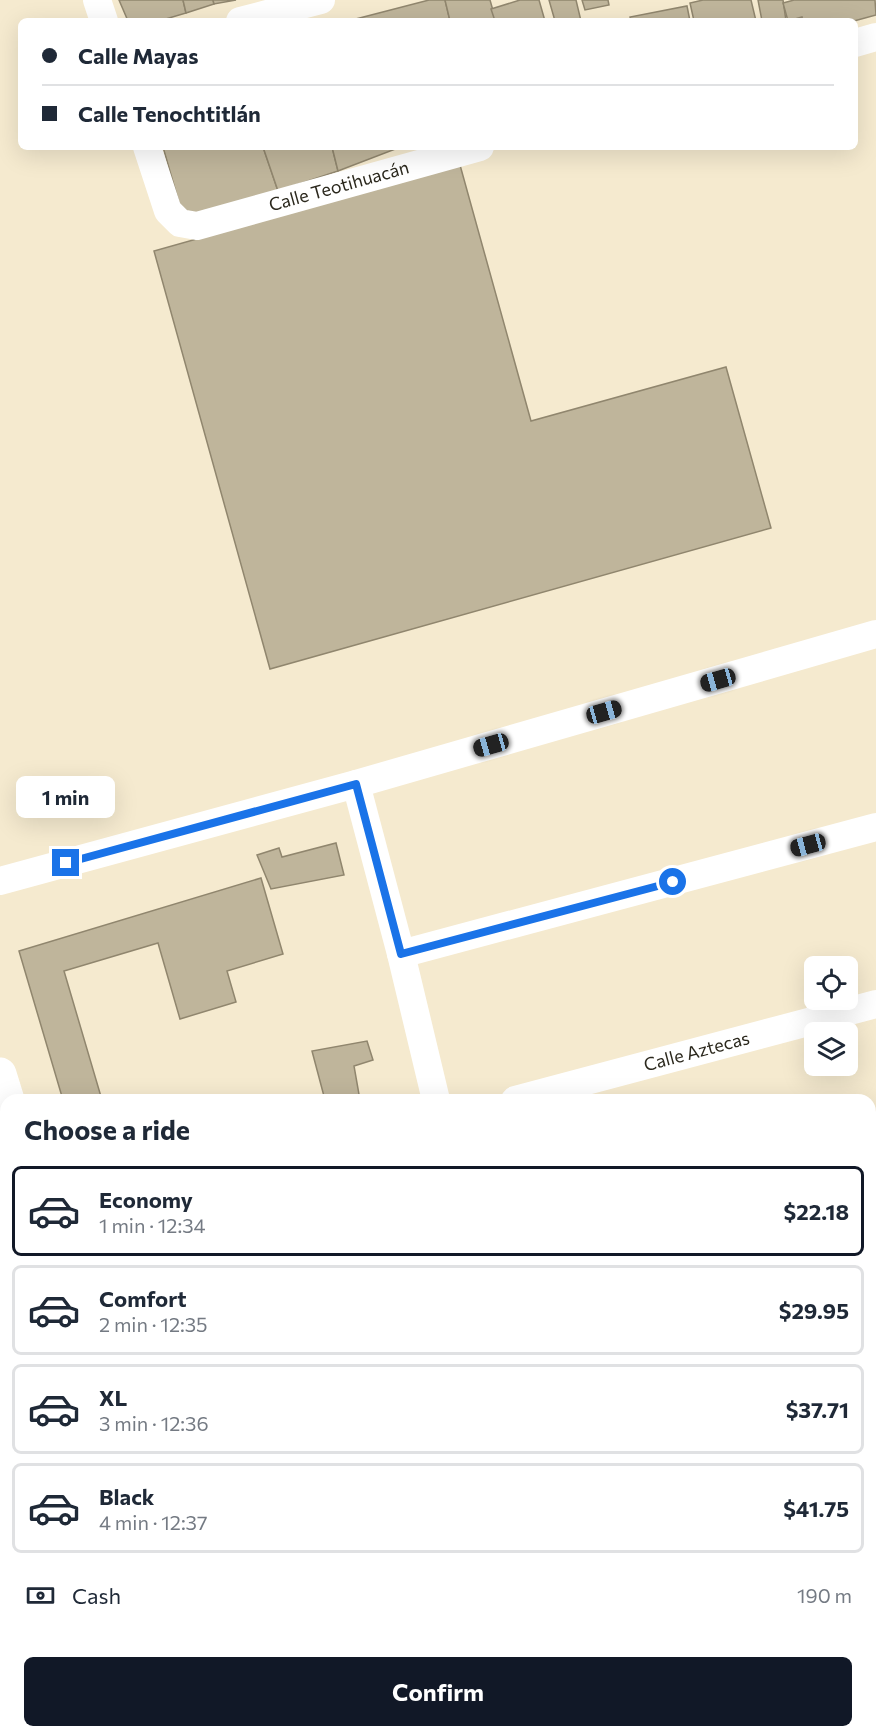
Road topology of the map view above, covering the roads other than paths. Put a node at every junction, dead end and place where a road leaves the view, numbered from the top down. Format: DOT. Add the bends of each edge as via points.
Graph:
graph roads {
  1 [pos="97,0"];
  2 [pos="321,0"];
  3 [pos="103,18"];
  4 [pos="252,18"];
  5 [pos="876,37"];
  6 [pos="858,42"];
  7 [pos="148,150"];
  8 [pos="469,150"];
  9 [pos="876,634"];
  10 [pos="356,784"];
  11 [pos="876,827"];
  12 [pos="0,881"];
  13 [pos="401,954"];
  14 [pos="876,1004"];
  15 [pos="0,1074"];
  16 [pos="6,1094"];
  17 [pos="435,1094"];
  18 [pos="538,1094"];
  1 -- 3 [label="street"];
  2 -- 4 [label="street"];
  5 -- 6 [label="street"];
  7 -- 8 [label="street, Calle Teotihuacán" via="168,211 180,223 197,226"];
  9 -- 10 [label="street"];
  10 -- 12 [label="street"];
  10 -- 13 [label="street"];
  11 -- 13 [label="street"];
  13 -- 17 [label="street"];
  14 -- 18 [label="street, Calle Aztecas"];
  15 -- 16 [label="main road"];
}
